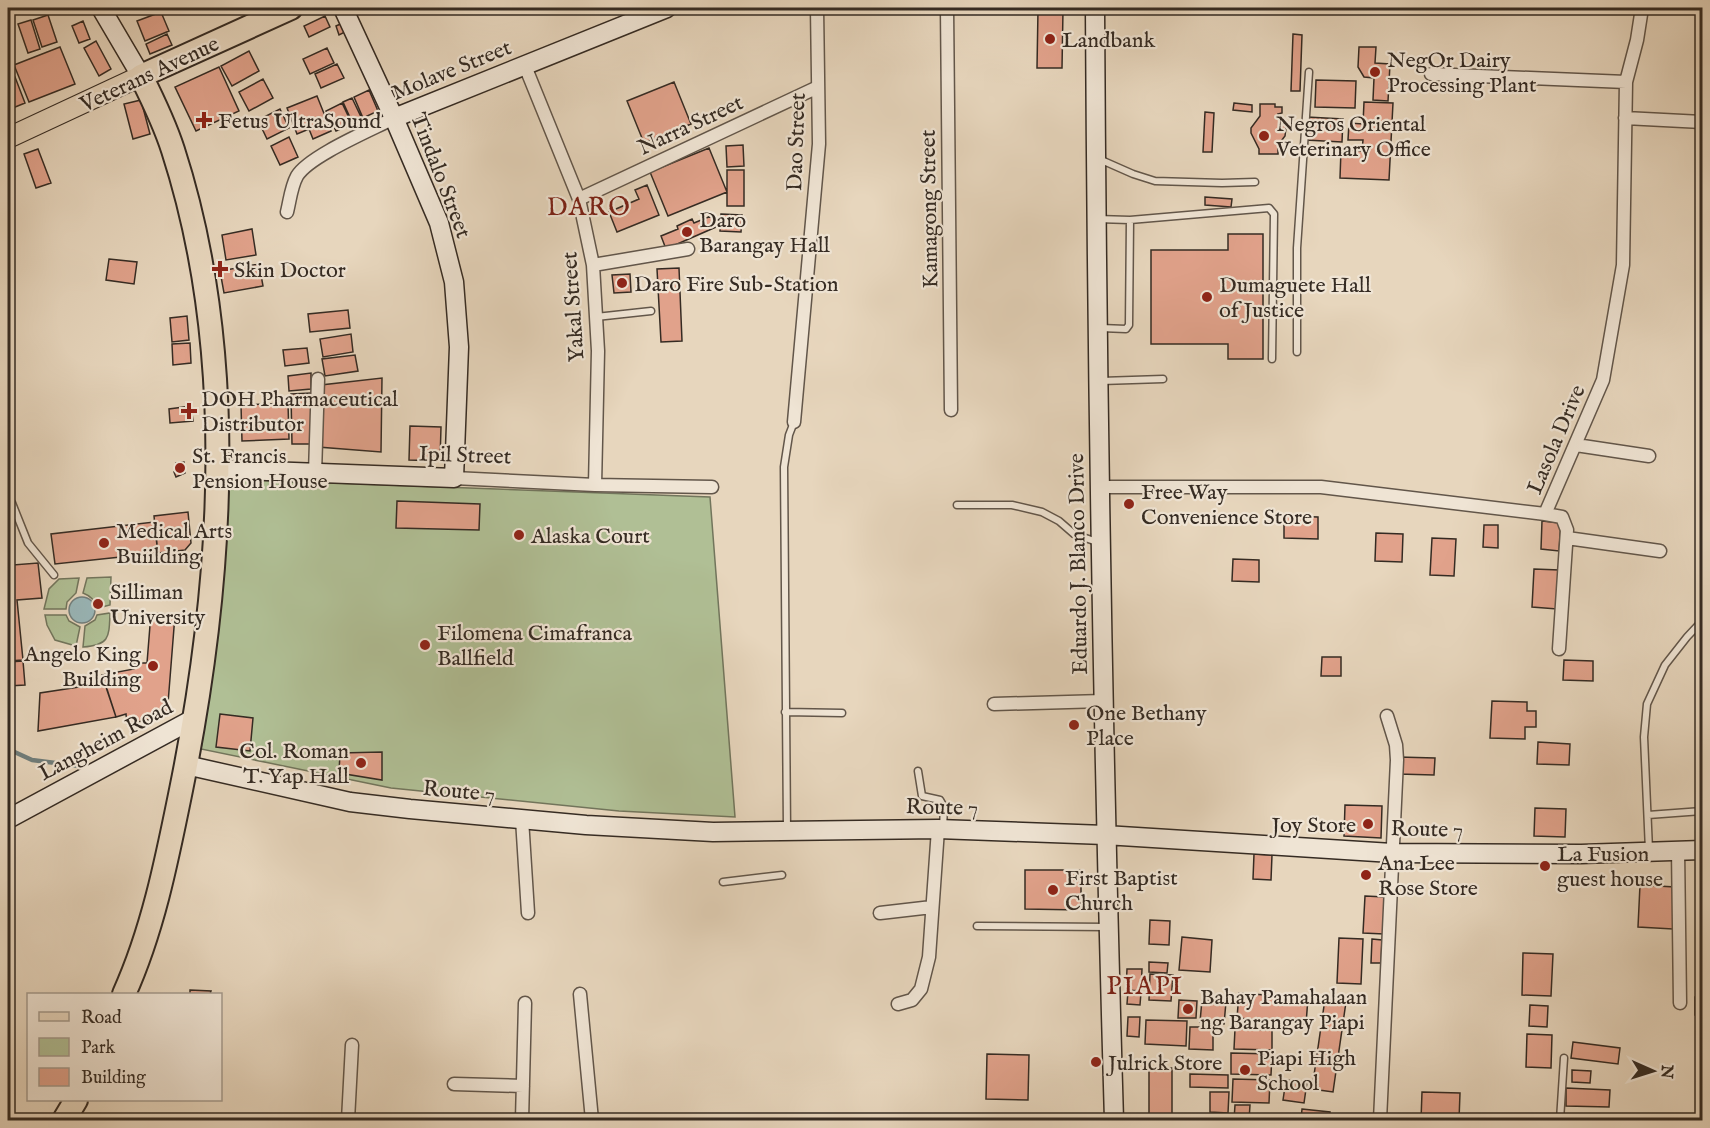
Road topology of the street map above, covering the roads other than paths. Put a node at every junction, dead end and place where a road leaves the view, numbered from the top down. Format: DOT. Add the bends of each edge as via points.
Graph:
graph roads {
  1 [pos="101,8"];
  2 [pos="291,8"];
  3 [pos="343,8"];
  4 [pos="667,8"];
  5 [pos="817,8"];
  6 [pos="947,8"];
  7 [pos="1095,8"];
  8 [pos="1642,8"];
  9 [pos="525,66"];
  10 [pos="1309,72"];
  11 [pos="1431,74"];
  12 [pos="141,76"];
  13 [pos="1626,82"];
  14 [pos="818,87"];
  15 [pos="394,118"];
  16 [pos="1625,118"];
  17 [pos="1702,122"];
  18 [pos="8,138"];
  19 [pos="1096,158"];
  20 [pos="1255,182"];
  21 [pos="579,200"];
  22 [pos="287,212"];
  23 [pos="1096,219"];
  24 [pos="1130,220"];
  25 [pos="688,249"];
  26 [pos="593,265"];
  27 [pos="651,311"];
  28 [pos="596,317"];
  29 [pos="1097,328"];
  30 [pos="1297,352"];
  31 [pos="1272,359"];
  32 [pos="318,379"];
  33 [pos="1163,379"];
  34 [pos="1098,381"];
  35 [pos="951,410"];
  36 [pos="794,422"];
  37 [pos="1576,445"];
  38 [pos="1649,456"];
  39 [pos="217,469"];
  40 [pos="315,473"];
  41 [pos="454,478"];
  42 [pos="595,484"];
  43 [pos="712,487"];
  44 [pos="1100,487"];
  45 [pos="8,503"];
  46 [pos="957,505"];
  47 [pos="1545,514"];
  48 [pos="1567,538"];
  49 [pos="1101,543"];
  50 [pos="1660,551"];
  51 [pos="54,574"];
  52 [pos="1702,621"];
  53 [pos="1558,649"];
  54 [pos="1103,701"];
  55 [pos="994,704"];
  56 [pos="785,712"];
  57 [pos="842,713"];
  58 [pos="1387,716"];
  59 [pos="195,718"];
  60 [pos="186,765"];
  61 [pos="918,771"];
  62 [pos="1702,811"];
  63 [pos="1648,815"];
  64 [pos="8,819"];
  65 [pos="522,819"];
  66 [pos="940,829"];
  67 [pos="787,831"];
  68 [pos="1105,834"];
  69 [pos="1678,849"];
  70 [pos="1649,850"];
  71 [pos="1702,850"];
  72 [pos="1392,853"];
  73 [pos="782,875"];
  74 [pos="723,882"];
  75 [pos="932,907"];
  76 [pos="528,913"];
  77 [pos="880,913"];
  78 [pos="976,926"];
  79 [pos="1108,927"];
  80 [pos="124,993"];
  81 [pos="580,994"];
  82 [pos="525,1002"];
  83 [pos="1680,1003"];
  84 [pos="898,1004"];
  85 [pos="352,1045"];
  86 [pos="1564,1058"];
  87 [pos="454,1084"];
  88 [pos="523,1086"];
  89 [pos="74,1101"];
  90 [pos="64,1120"];
  91 [pos="348,1120"];
  92 [pos="522,1120"];
  93 [pos="592,1120"];
  94 [pos="1114,1120"];
  95 [pos="1380,1120"];
  96 [pos="1560,1120"];
  1 -- 12 [label="street"];
  2 -- 12 [label="highway, Veterans Avenue"];
  3 -- 15 [label="street, Tindalo Street"];
  4 -- 9 [label="street, Molave Street"];
  5 -- 14 [label="street, Dao Street"];
  6 -- 35 [label="street, Kamagong Street"];
  7 -- 19 [label="street, Eduardo J. Blanco Drive"];
  8 -- 13 [label="street, Lasola Drive"];
  9 -- 15 [label="street, Molave Street"];
  9 -- 21 [label="street, Yakal Street"];
  10 -- 30 [label="lane" via="1297,248"];
  11 -- 13 [label="street"];
  12 -- 18 [label="main road, Veterans Avenue"];
  12 -- 39 [label="highway" via="172,148 194,231 211,339"];
  13 -- 16 [label="street, Lasola Drive"];
  14 -- 21 [label="street, Narra Street"];
  14 -- 36 [label="street, Dao Street" via="819,144"];
  15 -- 22 [label="street, Molave Street" via="313,160 298,174"];
  15 -- 41 [label="street, Tindalo Street" via="439,223 454,282 459,347"];
  16 -- 17 [label="street"];
  16 -- 37 [label="street, Lasola Drive" via="1623,265 1603,380"];
  19 -- 20 [label="lane" via="1155,181"];
  19 -- 23 [label="street, Eduardo J. Blanco Drive"];
  21 -- 26 [label="street, Yakal Street"];
  23 -- 24 [label="lane"];
  23 -- 29 [label="street, Eduardo J. Blanco Drive"];
  24 -- 29 [label="lane" via="1129,325"];
  24 -- 31 [label="lane" via="1272,210"];
  25 -- 26 [label="street"];
  26 -- 28 [label="street, Yakal Street"];
  27 -- 28 [label="lane"];
  28 -- 42 [label="street, Yakal Street"];
  29 -- 34 [label="street, Eduardo J. Blanco Drive"];
  32 -- 40 [label="street"];
  33 -- 34 [label="lane"];
  34 -- 44 [label="street, Eduardo J. Blanco Drive"];
  36 -- 56 [label="lane" via="784,467"];
  37 -- 38 [label="street"];
  37 -- 47 [label="street, Lasola Drive"];
  39 -- 40 [label="street, Ipil Street"];
  39 -- 59 [label="highway" via="212,585"];
  40 -- 41 [label="street, Ipil Street"];
  41 -- 42 [label="street, Ipil Street"];
  42 -- 43 [label="street, Ipil Street"];
  44 -- 47 [label="street, Lasola Drive" via="1321,487"];
  44 -- 49 [label="street, Eduardo J. Blanco Drive"];
  45 -- 51 [label="lane" via="12,503 28,543"];
  46 -- 49 [label="lane" via="1012,505 1042,512 1074,534"];
  47 -- 48 [label="street" via="1562,517"];
  48 -- 50 [label="street"];
  48 -- 53 [label="street"];
  49 -- 54 [label="street, Eduardo J. Blanco Drive"];
  52 -- 63 [label="lane" via="1665,664 1647,704 1644,737"];
  54 -- 55 [label="street"];
  54 -- 68 [label="street, Eduardo J. Blanco Drive"];
  56 -- 57 [label="lane"];
  56 -- 67 [label="lane"];
  58 -- 72 [label="street" via="1397,759"];
  59 -- 60 [label="highway"];
  59 -- 64 [label="street, Langheim Road"];
  60 -- 65 [label="street, Route 7" via="350,802"];
  60 -- 80 [label="highway" via="159,892"];
  61 -- 66 [label="lane" via="922,796 940,800 944,807"];
  62 -- 63 [label="lane"];
  63 -- 70 [label="lane"];
  65 -- 67 [label="street, Route 7" via="732,833"];
  65 -- 76 [label="street"];
  66 -- 67 [label="street, Route 7"];
  66 -- 68 [label="street, Route 7"];
  66 -- 75 [label="street"];
  68 -- 72 [label="street, Route 7"];
  68 -- 79 [label="street, Eduardo J. Blanco Drive"];
  69 -- 70 [label="street, Route 7"];
  69 -- 71 [label="street, Route 7"];
  69 -- 83 [label="street"];
  70 -- 72 [label="street, Route 7" via="1581,854"];
  72 -- 95 [label="street"];
  73 -- 74 [label="lane"];
  75 -- 77 [label="street"];
  75 -- 84 [label="street" via="929,957 921,989 912,1000"];
  78 -- 79 [label="lane"];
  79 -- 94 [label="street, Eduardo J. Blanco Drive"];
  81 -- 93 [label="street"];
  82 -- 88 [label="street"];
  85 -- 91 [label="street"];
  86 -- 96 [label="lane"];
  87 -- 88 [label="street"];
  88 -- 92 [label="street"];
  89 -- 90 [label="highway"];
}
